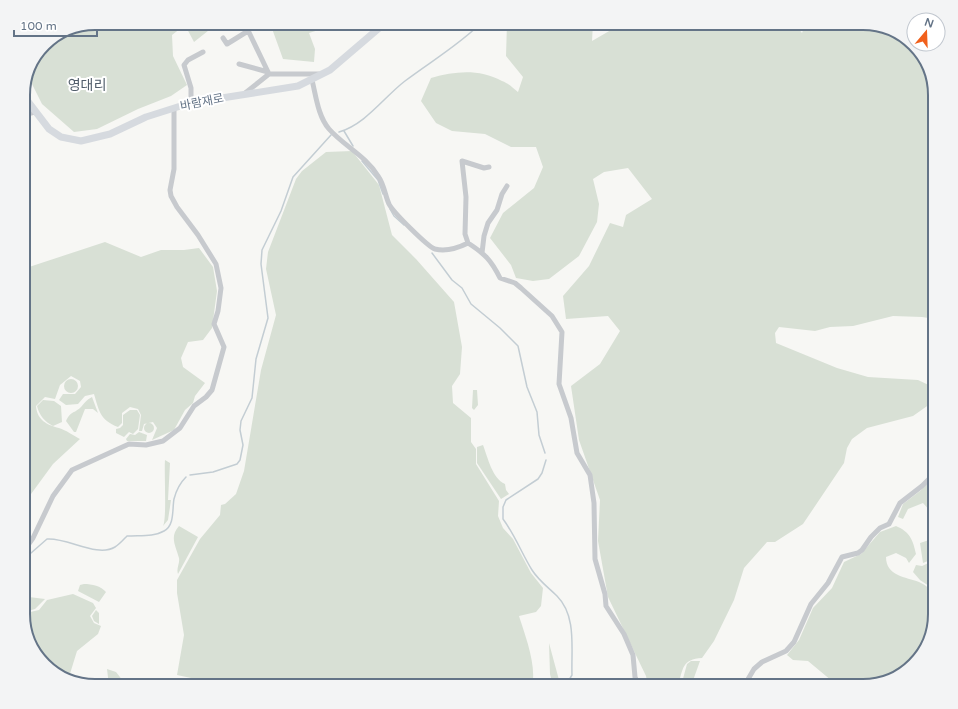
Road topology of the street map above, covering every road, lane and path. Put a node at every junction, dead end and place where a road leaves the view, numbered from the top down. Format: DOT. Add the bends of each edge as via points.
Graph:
graph roads {
  1 [pos="377,30"];
  2 [pos="248,31"];
  3 [pos="223,38"];
  4 [pos="203,52"];
  5 [pos="239,64"];
  6 [pos="268,73"];
  7 [pos="322,75"];
  8 [pos="312,80"];
  9 [pos="244,95"];
  10 [pos="191,103"];
  11 [pos="30,105"];
  12 [pos="174,108"];
  13 [pos="35,112"];
  14 [pos="30,113"];
  15 [pos="489,167"];
  16 [pos="508,186"];
  17 [pos="468,243"];
  18 [pos="482,253"];
  19 [pos="928,480"];
  20 [pos="30,543"];
  21 [pos="636,679"];
  22 [pos="748,679"];
  1 -- 7 [label="street, 바람재로"];
  2 -- 3 [label="street" via="227,44"];
  2 -- 6 [label="street"];
  4 -- 10 [label="street" via="184,65 191,88"];
  5 -- 6 [label="street"];
  6 -- 7 [label="street"];
  6 -- 9 [label="street"];
  7 -- 8 [label="street, 바람재로"];
  8 -- 9 [label="street, 바람재로" via="298,86"];
  8 -- 17 [label="street" via="322,117 329,129 361,156 378,176 395,213 436,249 460,248"];
  9 -- 10 [label="street, 바람재로"];
  10 -- 12 [label="street, 바람재로"];
  11 -- 13 [label="street, 바람재로"];
  12 -- 13 [label="street, 바람재로" via="146,117 110,134 81,141 61,137 49,129"];
  12 -- 20 [label="street" via="174,172 171,196 216,264 221,288 214,324 224,347 212,390 194,406 180,428 168,439 146,445 129,444 72,470 53,496"];
  13 -- 14 [label="street"];
  15 -- 17 [label="street" via="484,168 462,161 466,197 465,234"];
  16 -- 18 [label="street" via="488,223"];
  17 -- 18 [label="street"];
  18 -- 21 [label="street" via="490,259 500,278 515,282 552,316 562,332 559,384 571,418 577,453 590,475 596,559 606,606 624,634 633,655"];
  19 -- 22 [label="street" via="900,504 889,524 880,528 862,550 842,557 828,583 810,604 794,642 786,651 754,668"];
}
